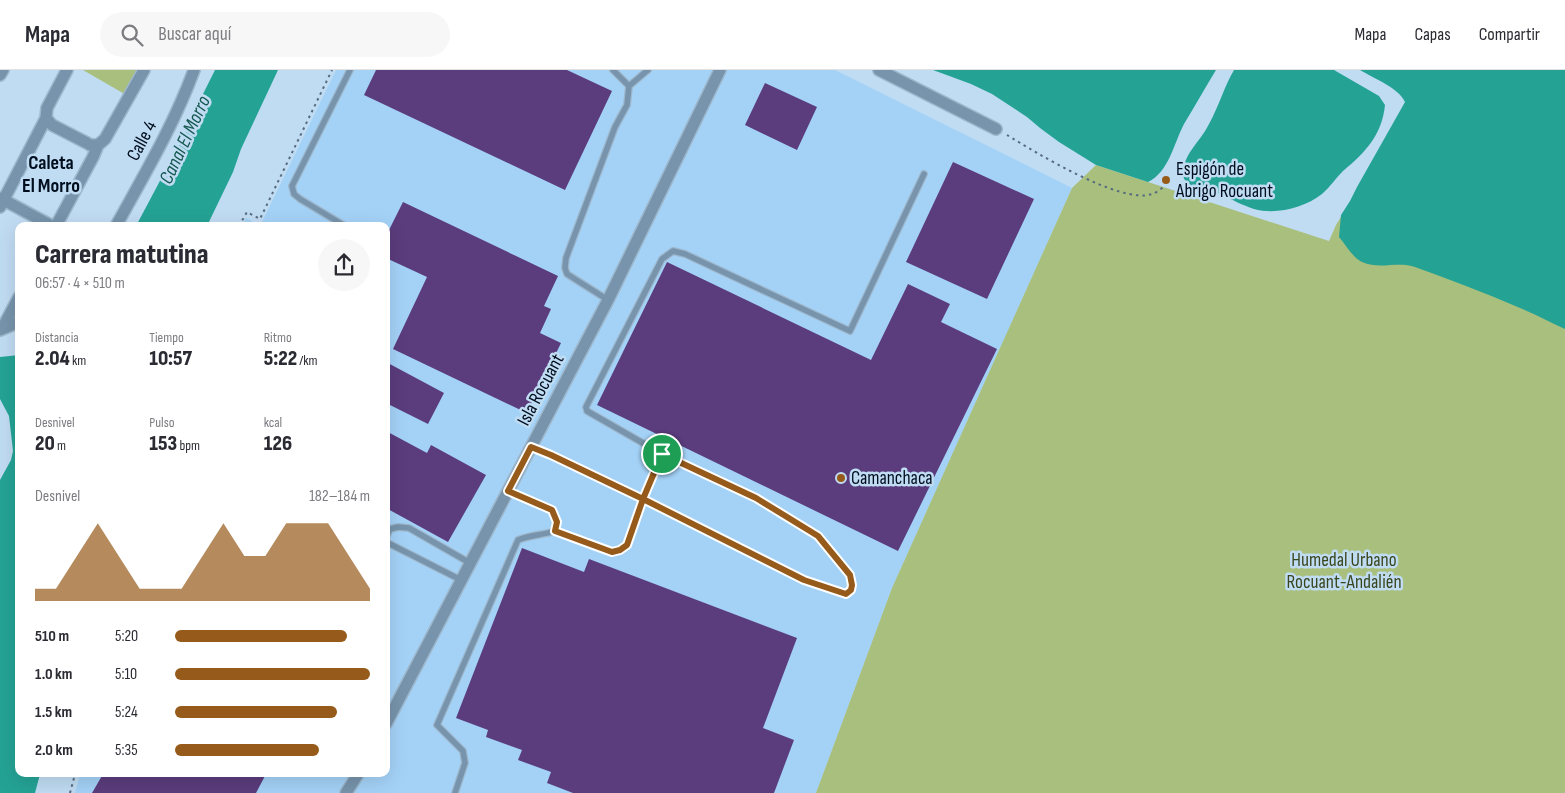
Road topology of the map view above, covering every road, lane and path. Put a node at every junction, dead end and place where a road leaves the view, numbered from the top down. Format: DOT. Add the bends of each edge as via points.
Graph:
graph roads {
  1 [pos="3,70"];
  2 [pos="67,70"];
  3 [pos="144,70"];
  4 [pos="194,70"];
  5 [pos="332,70"];
  6 [pos="350,70"];
  7 [pos="613,70"];
  8 [pos="648,70"];
  9 [pos="720,70"];
  10 [pos="879,70"];
  11 [pos="0,75"];
  12 [pos="630,86"];
  13 [pos="46,118"];
  14 [pos="996,129"];
  15 [pos="98,145"];
  16 [pos="924,174"];
  17 [pos="1171,180"];
  18 [pos="1,202"];
  19 [pos="45,222"];
  20 [pos="56,222"];
  21 [pos="118,222"];
  22 [pos="241,222"];
  23 [pos="339,222"];
  24 [pos="608,300"];
  25 [pos="15,304"];
  26 [pos="15,324"];
  27 [pos="1,329"];
  28 [pos="531,447"];
  29 [pos="662,454"];
  30 [pos="508,491"];
  31 [pos="643,499"];
  32 [pos="390,529"];
  33 [pos="555,531"];
  34 [pos="390,542"];
  35 [pos="470,563"];
  36 [pos="462,580"];
  37 [pos="390,716"];
  38 [pos="74,777"];
  39 [pos="356,777"];
  40 [pos="70,793"];
  41 [pos="346,793"];
  42 [pos="455,793"];
  1 -- 11 [label="street"];
  2 -- 13 [label="street" via="47,108"];
  3 -- 15 [label="street" via="105,139"];
  4 -- 21 [label="street, Calle 4" via="178,111"];
  5 -- 22 [label="path" via="260,219 246,212"];
  6 -- 23 [label="lane" via="292,186 294,194"];
  7 -- 12 [label="lane"];
  8 -- 12 [label="lane"];
  9 -- 24 [label="street, Isla Rocuant"];
  10 -- 14 [label="street"];
  12 -- 24 [label="lane" via="627,105 614,126 566,258 567,274"];
  13 -- 15 [label="street" via="52,125 86,143"];
  13 -- 18 [label="street"];
  14 -- 17 [label="path" via="1100,185 1137,196 1153,194"];
  15 -- 20 [label="street"];
  16 -- 29 [label="lane" via="850,331 685,254 673,251 662,259 586,407 590,413"];
  18 -- 19 [label="street"];
  24 -- 28 [label="street, Isla Rocuant"];
  25 -- 27 [label="street"];
  26 -- 27 [label="street"];
  28 -- 30 [label="street, Isla Rocuant"];
  28 -- 31 [label="lane"];
  29 -- 31 [label="lane"];
  29 -- 31 [label="lane" via="756,498 818,536 850,575 851,590 846,594 804,580"];
  30 -- 33 [label="lane" via="552,510 557,522"];
  30 -- 35 [label="street, Isla Rocuant"];
  31 -- 33 [label="lane" via="627,545 620,550 612,552"];
  32 -- 35 [label="lane" via="409,528"];
  33 -- 42 [label="lane" via="518,540 437,725 463,751 465,763"];
  34 -- 36 [label="lane"];
  35 -- 36 [label="street, Isla Rocuant"];
  36 -- 37 [label="street, Isla Rocuant"];
  38 -- 40 [label="path"];
  39 -- 41 [label="street"];
}
